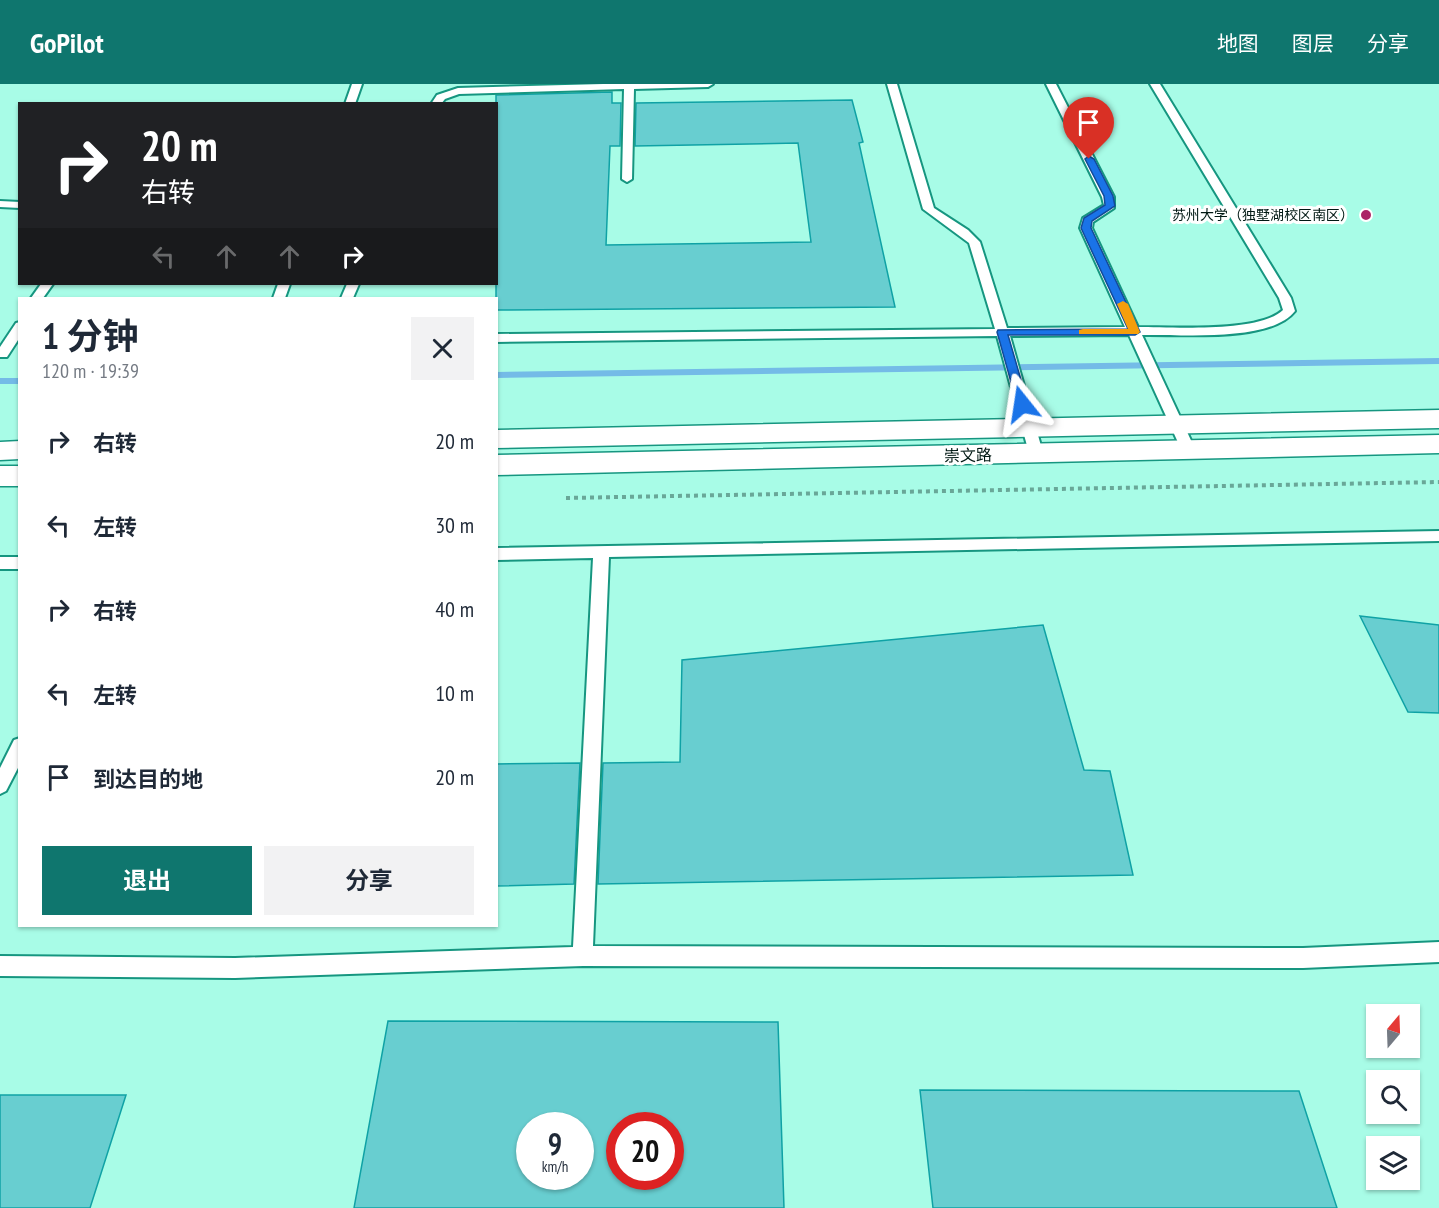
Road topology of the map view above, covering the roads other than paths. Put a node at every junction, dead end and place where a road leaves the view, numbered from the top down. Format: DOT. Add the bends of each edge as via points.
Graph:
graph roads {
  1 [pos="357,84"];
  2 [pos="708,84"];
  3 [pos="892,84"];
  4 [pos="1051,84"];
  5 [pos="1155,84"];
  6 [pos="628,86"];
  7 [pos="351,102"];
  8 [pos="437,102"];
  9 [pos="627,179"];
  10 [pos="0,204"];
  11 [pos="18,205"];
  12 [pos="18,329"];
  13 [pos="1002,332"];
  14 [pos="1135,332"];
  15 [pos="498,338"];
  16 [pos="18,353"];
  17 [pos="1,354"];
  18 [pos="1439,419"];
  19 [pos="1182,436"];
  20 [pos="498,440"];
  21 [pos="1032,440"];
  22 [pos="1439,444"];
  23 [pos="18,450"];
  24 [pos="0,451"];
  25 [pos="498,465"];
  26 [pos="0,476"];
  27 [pos="18,476"];
  28 [pos="1439,536"];
  29 [pos="601,553"];
  30 [pos="498,554"];
  31 [pos="0,563"];
  32 [pos="18,563"];
  33 [pos="18,749"];
  34 [pos="0,786"];
  35 [pos="1439,952"];
  36 [pos="583,956"];
  37 [pos="0,966"];
  1 -- 7 [label="lane"];
  2 -- 6 [label="lane"];
  3 -- 13 [label="lane" via="929,209 974,242"];
  4 -- 14 [label="lane" via="1108,196 1110,206 1087,220 1086,228"];
  5 -- 14 [label="lane" via="1285,298 1289,311 1283,319 1256,326"];
  6 -- 8 [label="lane" via="458,91"];
  6 -- 9 [label="lane"];
  10 -- 11 [label="lane"];
  12 -- 17 [label="lane"];
  13 -- 14 [label="lane"];
  13 -- 15 [label="lane"];
  13 -- 21 [label="lane"];
  14 -- 19 [label="lane"];
  16 -- 17 [label="lane"];
  18 -- 19 [label="street, 崇文路"];
  19 -- 21 [label="street, 崇文路"];
  19 -- 22 [label="street, 崇文路"];
  20 -- 21 [label="street, 崇文路"];
  21 -- 25 [label="street, 崇文路"];
  23 -- 24 [label="street"];
  26 -- 27 [label="street"];
  28 -- 29 [label="lane"];
  29 -- 30 [label="lane"];
  29 -- 36 [label="lane"];
  31 -- 32 [label="lane"];
  33 -- 34 [label="lane"];
  35 -- 36 [label="lane" via="1303,958"];
  36 -- 37 [label="lane" via="236,968"];
}
